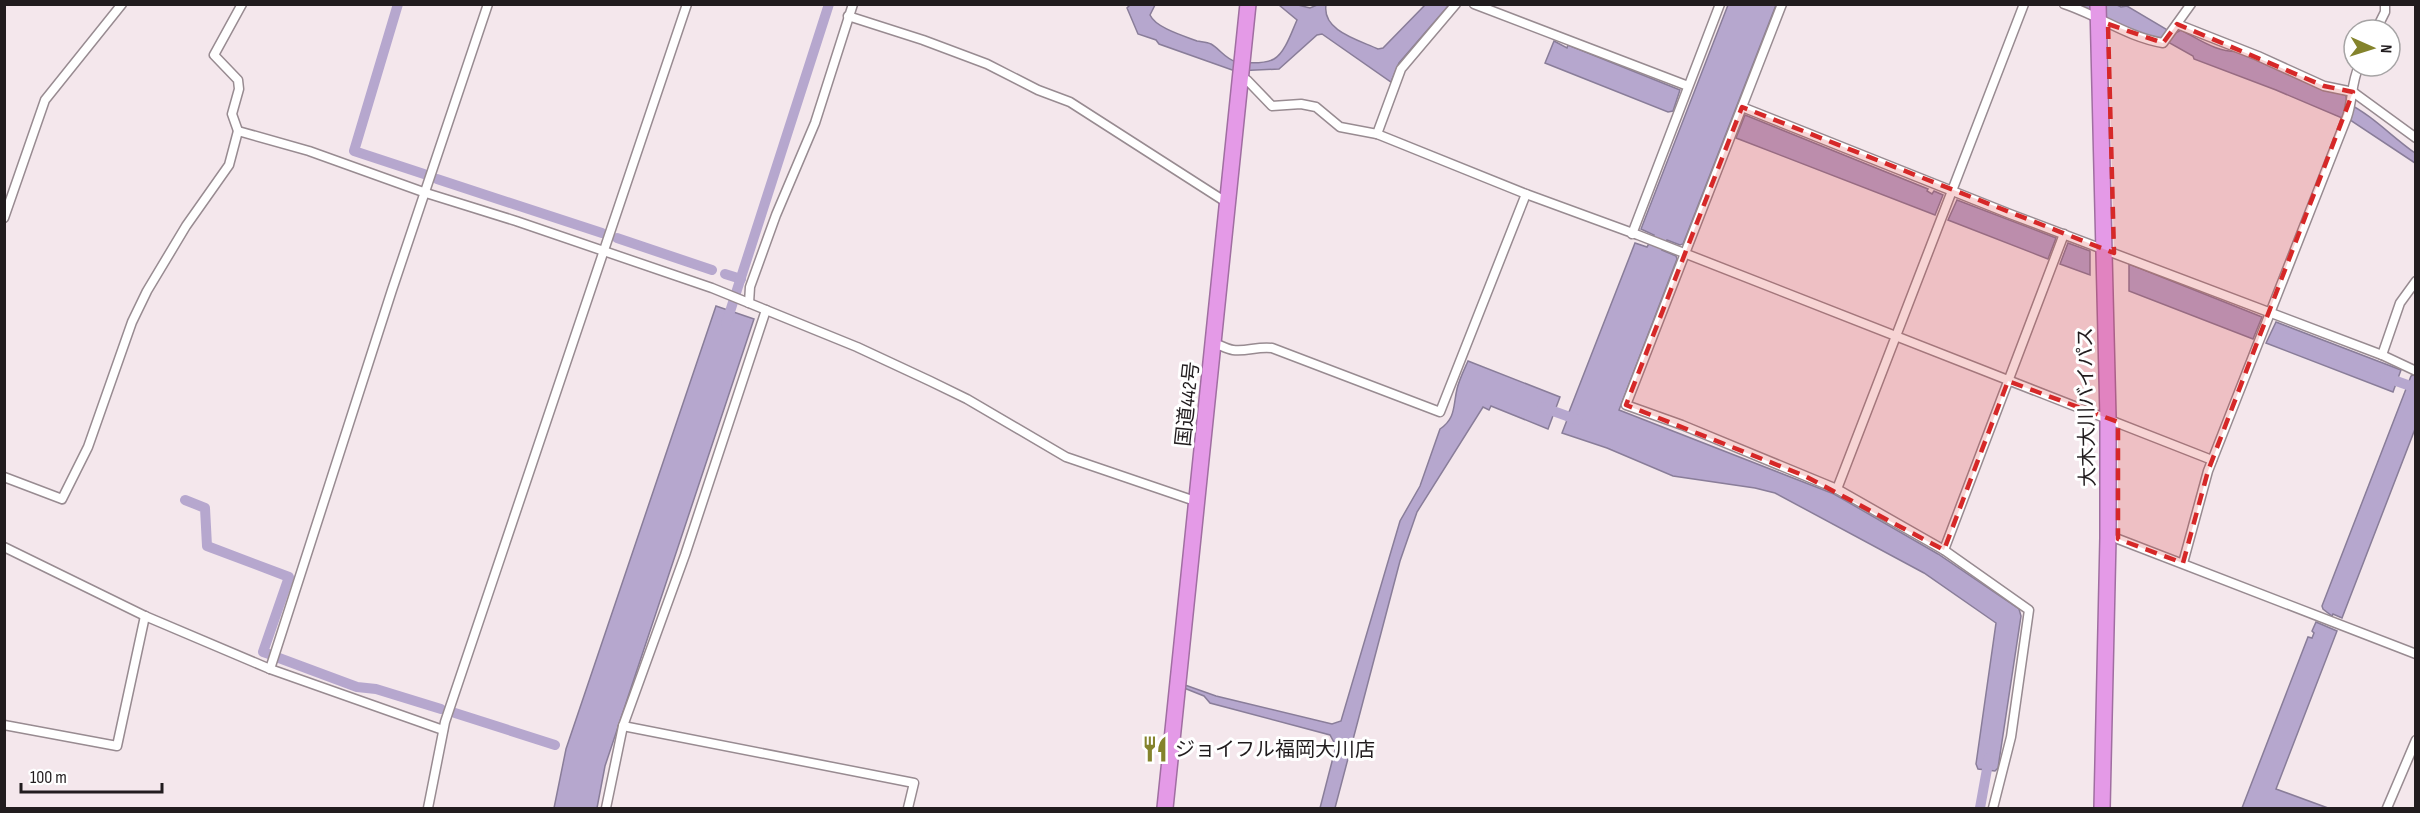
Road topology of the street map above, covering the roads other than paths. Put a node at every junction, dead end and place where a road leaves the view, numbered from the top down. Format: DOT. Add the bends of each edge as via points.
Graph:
graph roads {
  1 [pos="122,4"];
  2 [pos="242,4"];
  3 [pos="488,4"];
  4 [pos="687,4"];
  5 [pos="853,4"];
  6 [pos="1248,4"];
  7 [pos="1456,4"];
  8 [pos="1474,4"];
  9 [pos="1720,4"];
  10 [pos="1782,4"];
  11 [pos="2024,4"];
  12 [pos="2064,4"];
  13 [pos="2191,4"];
  14 [pos="2103,14"];
  15 [pos="848,16"];
  16 [pos="2176,26"];
  17 [pos="1240,77"];
  18 [pos="2354,78"];
  19 [pos="1688,86"];
  20 [pos="2353,92"];
  21 [pos="1742,107"];
  22 [pos="238,131"];
  23 [pos="1377,134"];
  24 [pos="2415,138"];
  25 [pos="1952,191"];
  26 [pos="426,194"];
  27 [pos="1526,194"];
  28 [pos="1229,204"];
  29 [pos="4,218"];
  30 [pos="1635,234"];
  31 [pos="2064,234"];
  32 [pos="2109,251"];
  33 [pos="605,252"];
  34 [pos="1682,253"];
  35 [pos="2415,281"];
  36 [pos="747,302"];
  37 [pos="766,310"];
  38 [pos="2271,314"];
  39 [pos="1895,337"];
  40 [pos="1214,343"];
  41 [pos="2382,356"];
  42 [pos="2415,370"];
  43 [pos="2008,381"];
  44 [pos="2113,420"];
  45 [pos="2212,460"];
  46 [pos="4,477"];
  47 [pos="1837,489"];
  48 [pos="1198,502"];
  49 [pos="2118,539"];
  50 [pos="4,547"];
  51 [pos="1944,550"];
  52 [pos="2182,563"];
  53 [pos="145,616"];
  54 [pos="2415,654"];
  55 [pos="270,669"];
  56 [pos="4,725"];
  57 [pos="623,726"];
  58 [pos="443,730"];
  59 [pos="2415,740"];
  60 [pos="428,808"];
  61 [pos="606,808"];
  62 [pos="908,808"];
  63 [pos="1165,808"];
  64 [pos="1993,808"];
  65 [pos="2102,808"];
  66 [pos="2112,808"];
  67 [pos="2387,808"];
  1 -- 29 [label="street" via="45,100"];
  2 -- 22 [label="street" via="214,55 238,80 232,114"];
  3 -- 26 [label="street"];
  4 -- 33 [label="street"];
  5 -- 15 [label="street"];
  6 -- 17 [label="highway, 国道442号"];
  7 -- 23 [label="street" via="1401,69"];
  8 -- 19 [label="street"];
  9 -- 19 [label="street"];
  10 -- 21 [label="street"];
  11 -- 25 [label="street"];
  12 -- 14 [label="street"];
  13 -- 16 [label="street"];
  14 -- 16 [label="street" via="2144,39 2163,43"];
  14 -- 32 [label="highway, 大木大川バイパス"];
  15 -- 28 [label="street" via="987,64 1070,102"];
  15 -- 36 [label="street" via="815,123 776,215"];
  16 -- 20 [label="street" via="2258,56 2324,87"];
  17 -- 23 [label="street" via="1272,106 1316,107 1340,127"];
  17 -- 28 [label="highway, 国道442号"];
  18 -- 20 [label="street"];
  19 -- 30 [label="street"];
  20 -- 24 [label="street"];
  20 -- 38 [label="street" via="2347,117"];
  21 -- 25 [label="street"];
  21 -- 34 [label="street"];
  22 -- 26 [label="street" via="309,151"];
  22 -- 46 [label="street" via="229,165 186,226 132,322 88,447 62,499"];
  23 -- 27 [label="street"];
  25 -- 31 [label="street"];
  25 -- 39 [label="street"];
  26 -- 33 [label="street"];
  26 -- 55 [label="street"];
  27 -- 30 [label="street"];
  27 -- 40 [label="street" via="1440,412 1272,348 1232,350"];
  28 -- 40 [label="highway, 国道442号"];
  30 -- 34 [label="street"];
  31 -- 32 [label="street"];
  31 -- 43 [label="street"];
  32 -- 38 [label="street"];
  32 -- 44 [label="highway, 大木大川バイパス"];
  33 -- 36 [label="street"];
  33 -- 58 [label="street"];
  34 -- 39 [label="street"];
  34 -- 47 [label="street" via="1626,405"];
  35 -- 41 [label="street" via="2400,303"];
  36 -- 37 [label="street"];
  37 -- 48 [label="street" via="967,399 1066,457"];
  37 -- 57 [label="street" via="685,555"];
  38 -- 41 [label="street"];
  38 -- 45 [label="street"];
  39 -- 43 [label="street"];
  39 -- 47 [label="street"];
  40 -- 48 [label="highway, 国道442号"];
  41 -- 42 [label="street"];
  43 -- 44 [label="street"];
  43 -- 51 [label="street"];
  44 -- 45 [label="street"];
  44 -- 49 [label="highway, 大木大川バイパス"];
  44 -- 65 [label="highway, 大木大川バイパス"];
  45 -- 52 [label="street"];
  47 -- 51 [label="street"];
  48 -- 63 [label="highway, 国道442号"];
  49 -- 52 [label="street"];
  49 -- 66 [label="highway, 大木大川バイパス"];
  50 -- 53 [label="street"];
  51 -- 64 [label="street" via="2029,610 2011,737"];
  52 -- 54 [label="street"];
  53 -- 55 [label="street"];
  53 -- 56 [label="street" via="117,746"];
  55 -- 58 [label="street"];
  57 -- 61 [label="street"];
  57 -- 62 [label="street" via="914,783"];
  58 -- 60 [label="street"];
  59 -- 67 [label="street"];
}
